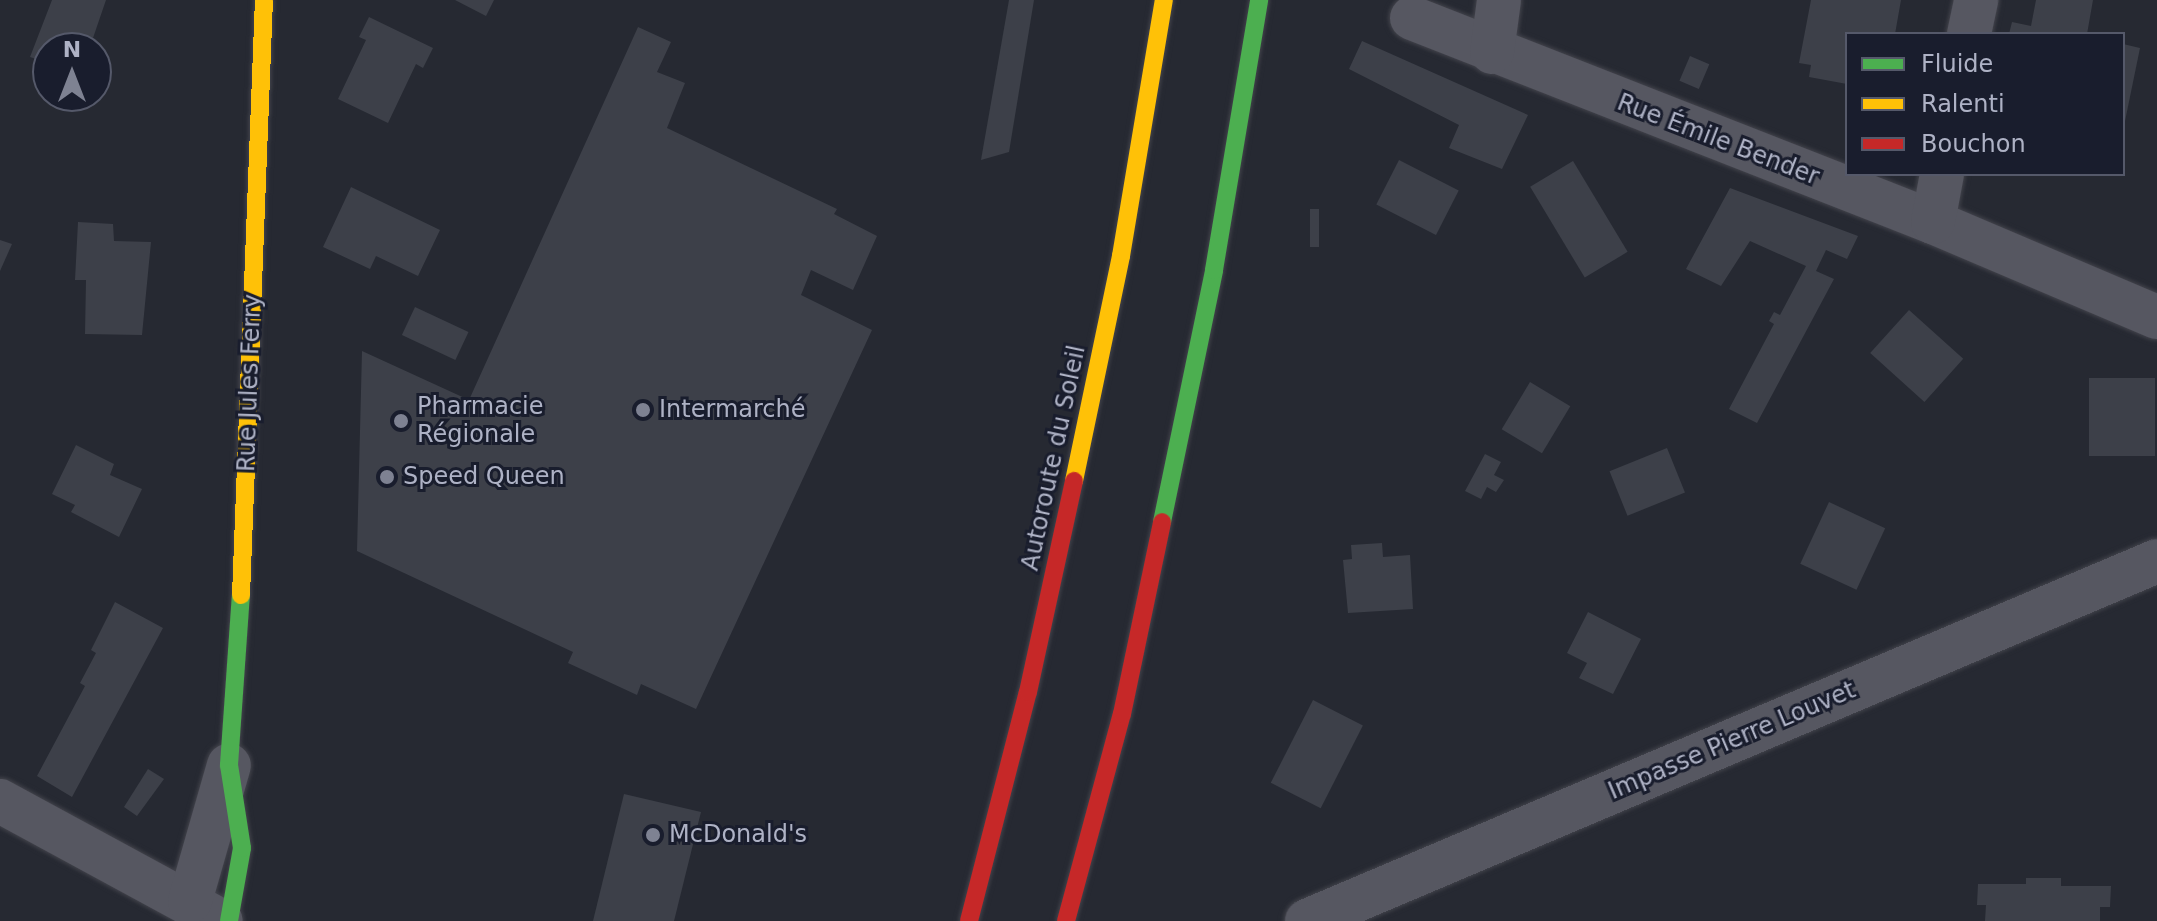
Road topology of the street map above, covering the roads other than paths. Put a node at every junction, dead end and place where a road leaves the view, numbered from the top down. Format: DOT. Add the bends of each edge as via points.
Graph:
graph roads {
  1 [pos="264,0"];
  2 [pos="1164,0"];
  3 [pos="1259,0"];
  4 [pos="1499,0"];
  5 [pos="1976,0"];
  6 [pos="1412,18"];
  7 [pos="1969,32"];
  8 [pos="1492,52"];
  9 [pos="1942,176"];
  10 [pos="1933,222"];
  11 [pos="2157,317"];
  12 [pos="2157,561"];
  13 [pos="229,765"];
  14 [pos="0,801"];
  15 [pos="209,914"];
  16 [pos="969,921"];
  17 [pos="1066,921"];
  18 [pos="1307,921"];
  1 -- 13 [label="main road, Rue Jules Ferry" via="244,555"];
  2 -- 16 [label="main road, Autoroute du Soleil" via="1091,402 1028,692"];
  3 -- 17 [label="main road" via="1214,270 1142,621"];
  4 -- 8 [label="street"];
  5 -- 7 [label="street"];
  6 -- 8 [label="street, Rue Émile Bender"];
  8 -- 10 [label="street, Rue Émile Bender"];
  9 -- 10 [label="street"];
  10 -- 11 [label="street, Rue Émile Bender"];
  12 -- 18 [label="street, Impasse Pierre Louvet"];
  13 -- 15 [label="street, Rue Jules Ferry"];
  14 -- 15 [label="street"];
}
